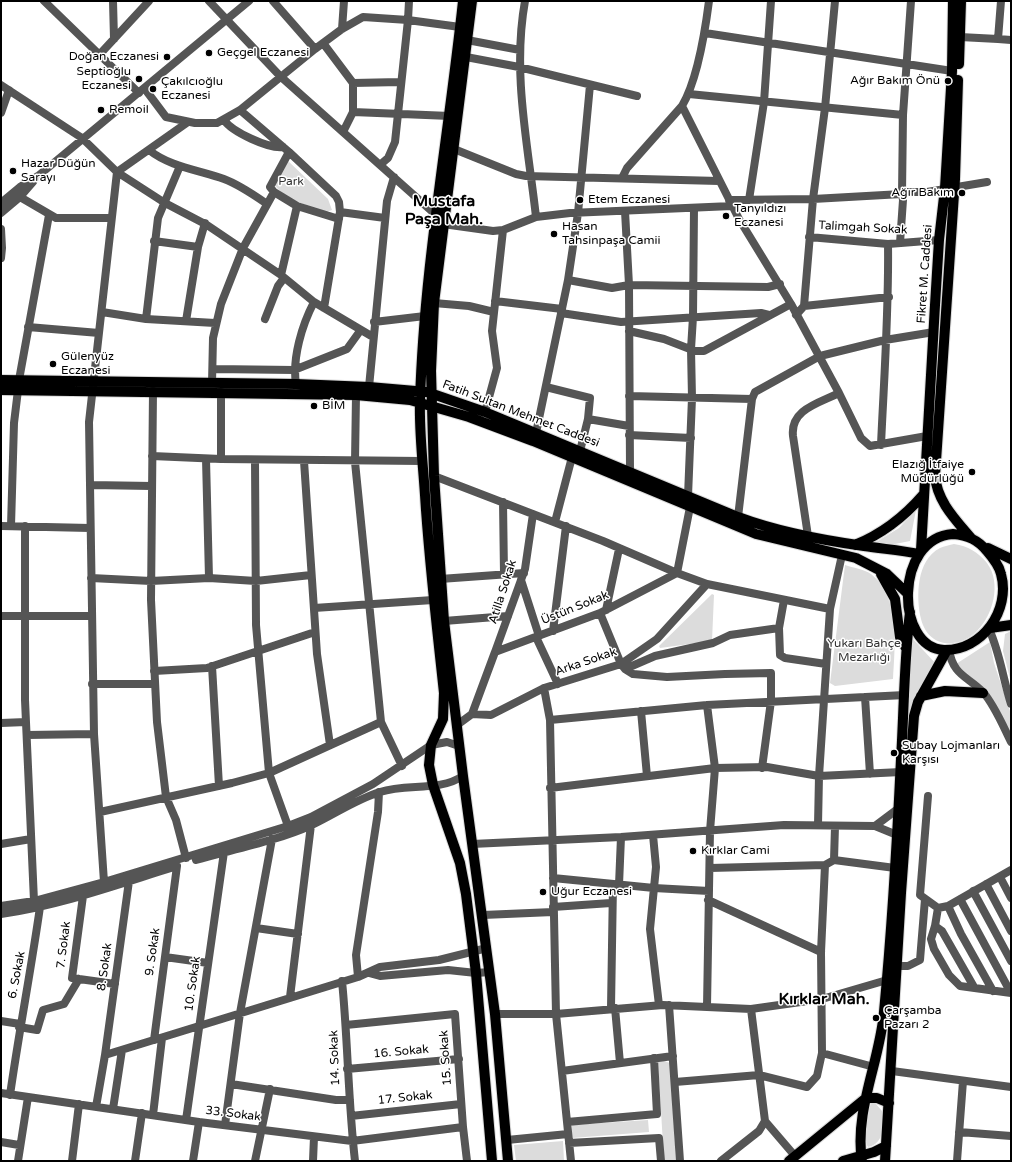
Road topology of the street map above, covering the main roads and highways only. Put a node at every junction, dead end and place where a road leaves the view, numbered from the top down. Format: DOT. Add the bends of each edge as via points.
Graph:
graph roads {
  1 [pos="463,1"];
  2 [pos="472,1"];
  3 [pos="953,1"];
  4 [pos="961,1"];
  5 [pos="950,188"];
  6 [pos="1,380"];
  7 [pos="18,385"];
  8 [pos="93,386"];
  9 [pos="1,390"];
  10 [pos="421,391"];
  11 [pos="431,393"];
  12 [pos="420,403"];
  13 [pos="432,407"];
  14 [pos="923,495"];
  15 [pos="971,538"];
  16 [pos="980,544"];
  17 [pos="855,545"];
  18 [pos="920,552"];
  19 [pos="1011,559"];
  20 [pos="878,568"];
  21 [pos="908,594"];
  22 [pos="910,612"];
  23 [pos="1011,625"];
  24 [pos="990,629"];
  25 [pos="906,648"];
  26 [pos="948,650"];
  27 [pos="983,693"];
  28 [pos="921,696"];
  29 [pos="866,1098"];
  30 [pos="889,1103"];
  31 [pos="886,1146"];
  32 [pos="862,1158"];
  33 [pos="792,1159"];
  34 [pos="492,1161"];
  35 [pos="508,1161"];
  36 [pos="843,1161"];
  37 [pos="885,1161"];
  1 -- 10 [label="main road" via="425,316"];
  2 -- 11 [label="main road" via="434,303"];
  3 -- 5 [label="main road, Fikret M. Caddesi"];
  4 -- 5 [label="main road"];
  5 -- 14 [label="main road, Fikret M. Caddesi" via="939,240"];
  5 -- 15 [label="main road" via="935,476 939,496"];
  6 -- 7 [label="main road, Fatih Sultan Mehmet Caddesi"];
  7 -- 8 [label="main road, Fatih Sultan Mehmet Caddesi"];
  7 -- 9 [label="main road"];
  8 -- 10 [label="main road, Fatih Sultan Mehmet Caddesi" via="296,384"];
  8 -- 12 [label="main road" via="153,391 356,395"];
  10 -- 11 [label="main road, Fatih Sultan Mehmet Caddesi"];
  10 -- 12 [label="main road"];
  11 -- 13 [label="main road"];
  11 -- 17 [label="main road, Fatih Sultan Mehmet Caddesi" via="485,412 738,517 778,531"];
  12 -- 13 [label="main road"];
  12 -- 34 [label="main road" via="422,461 444,711 432,745 429,765 433,785 462,870 476,973"];
  13 -- 20 [label="main road" via="469,417 572,457 756,534 842,554"];
  13 -- 35 [label="main road" via="444,621 495,1014"];
  14 -- 17 [label="main road" via="893,524"];
  14 -- 18 [label="main road, Fikret M. Caddesi"];
  15 -- 16 [label="main road"];
  15 -- 18 [label="main road" via="962,534 942,535"];
  16 -- 19 [label="main road"];
  16 -- 24 [label="main road" via="993,558 1002,575 1001,602 998,615"];
  17 -- 18 [label="main road, Fatih Sultan Mehmet Caddesi"];
  18 -- 21 [label="main road" via="909,576"];
  20 -- 21 [label="main road"];
  20 -- 25 [label="main road" via="895,599 900,637"];
  21 -- 22 [label="main road"];
  22 -- 25 [label="main road"];
  22 -- 26 [label="main road" via="918,635 928,643"];
  23 -- 24 [label="main road"];
  24 -- 26 [label="main road" via="972,643"];
  25 -- 29 [label="main road" via="899,808 887,980 883,1023"];
  26 -- 28 [label="main road"];
  27 -- 28 [label="main road" via="945,691"];
  28 -- 30 [label="main road" via="914,716"];
  29 -- 30 [label="main road" via="877,1098"];
  29 -- 32 [label="main road"];
  29 -- 33 [label="main road"];
  30 -- 31 [label="main road"];
  31 -- 32 [label="main road"];
  31 -- 37 [label="main road"];
  32 -- 36 [label="main road"];
}
